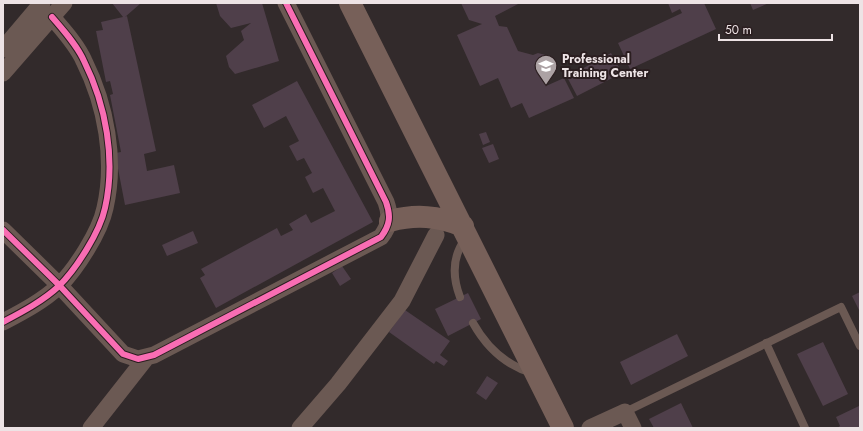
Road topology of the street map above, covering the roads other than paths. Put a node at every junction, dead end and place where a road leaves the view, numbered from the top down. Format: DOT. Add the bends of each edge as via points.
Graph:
graph roads {
  1 [pos="64,3"];
  2 [pos="286,3"];
  3 [pos="350,3"];
  4 [pos="40,8"];
  5 [pos="3,48"];
  6 [pos="3,73"];
  7 [pos="390,221"];
  8 [pos="3,230"];
  9 [pos="465,231"];
  10 [pos="436,235"];
  11 [pos="59,285"];
  12 [pos="460,296"];
  13 [pos="3,322"];
  14 [pos="473,323"];
  15 [pos="766,343"];
  16 [pos="860,346"];
  17 [pos="146,358"];
  18 [pos="537,375"];
  19 [pos="625,412"];
  20 [pos="91,428"];
  21 [pos="300,428"];
  22 [pos="563,428"];
  23 [pos="590,428"];
  24 [pos="633,428"];
  25 [pos="806,428"];
  1 -- 4 [label="street"];
  2 -- 7 [label="street" via="386,202 390,211"];
  3 -- 9 [label="main road"];
  4 -- 5 [label="street"];
  4 -- 6 [label="street"];
  4 -- 11 [label="street" via="84,60 98,94 106,125 110,164 105,209 81,257"];
  7 -- 9 [label="main road" via="427,216 445,220"];
  7 -- 17 [label="street" via="387,230 373,242"];
  8 -- 11 [label="street"];
  9 -- 12 [label="lane" via="454,265 455,281"];
  9 -- 18 [label="main road"];
  10 -- 21 [label="street" via="402,301 338,384"];
  11 -- 13 [label="street" via="25,311"];
  11 -- 17 [label="street" via="124,354 131,358"];
  14 -- 18 [label="lane" via="480,336 499,357 523,371"];
  15 -- 16 [label="lane" via="841,307"];
  15 -- 19 [label="lane"];
  15 -- 25 [label="lane"];
  17 -- 20 [label="street"];
  18 -- 22 [label="main road"];
  19 -- 23 [label="street"];
  19 -- 24 [label="street"];
}
